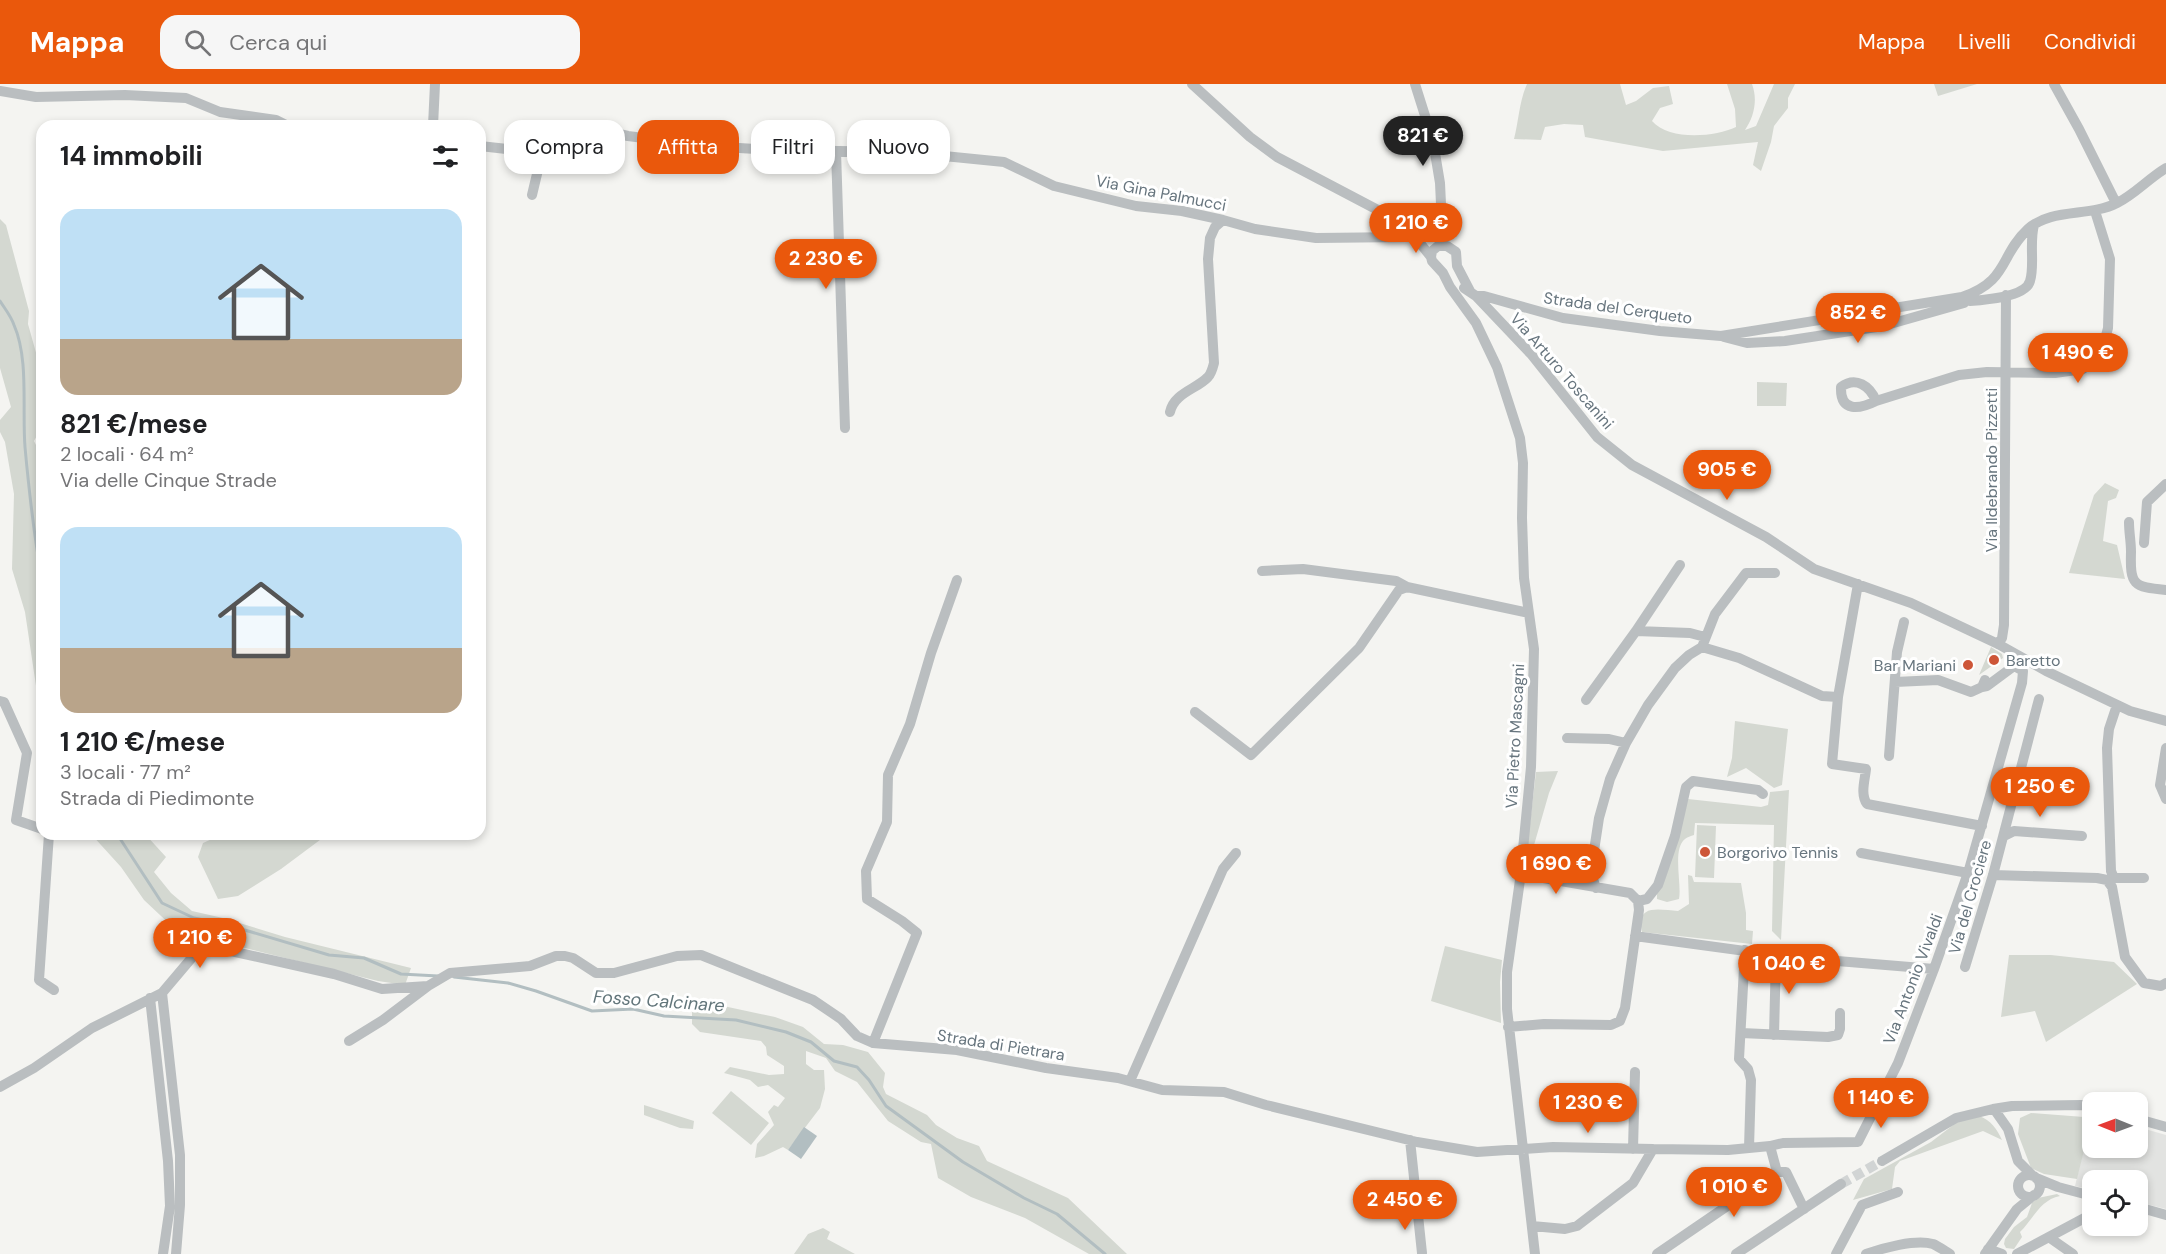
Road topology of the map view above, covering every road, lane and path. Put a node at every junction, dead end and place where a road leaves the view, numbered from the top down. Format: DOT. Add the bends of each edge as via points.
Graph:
graph roads {
  1 [pos="435,84"];
  2 [pos="1192,84"];
  3 [pos="1415,84"];
  4 [pos="2054,84"];
  5 [pos="0,91"];
  6 [pos="276,120"];
  7 [pos="433,120"];
  8 [pos="625,135"];
  9 [pos="486,147"];
  10 [pos="504,149"];
  11 [pos="836,151"];
  12 [pos="2166,168"];
  13 [pos="537,174"];
  14 [pos="532,195"];
  15 [pos="2116,204"];
  16 [pos="2095,211"];
  17 [pos="1223,220"];
  18 [pos="2034,225"];
  19 [pos="1414,237"];
  20 [pos="1441,246"];
  21 [pos="1431,257"];
  22 [pos="1458,269"];
  23 [pos="1445,274"];
  24 [pos="1457,284"];
  25 [pos="1979,291"];
  26 [pos="1473,293"];
  27 [pos="2006,295"];
  28 [pos="1458,297"];
  29 [pos="1970,301"];
  30 [pos="1721,336"];
  31 [pos="2006,372"];
  32 [pos="1876,401"];
  33 [pos="1170,412"];
  34 [pos="845,428"];
  35 [pos="2166,484"];
  36 [pos="2129,522"];
  37 [pos="2144,543"];
  38 [pos="1680,565"];
  39 [pos="1262,572"];
  40 [pos="1775,573"];
  41 [pos="957,580"];
  42 [pos="1858,584"];
  43 [pos="1407,587"];
  44 [pos="2166,590"];
  45 [pos="1529,613"];
  46 [pos="1904,622"];
  47 [pos="1636,631"];
  48 [pos="1704,642"];
  49 [pos="1998,644"];
  50 [pos="2013,653"];
  51 [pos="1894,682"];
  52 [pos="1982,687"];
  53 [pos="1838,697"];
  54 [pos="2039,699"];
  55 [pos="0,700"];
  56 [pos="1586,700"];
  57 [pos="2117,705"];
  58 [pos="1195,712"];
  59 [pos="2166,721"];
  60 [pos="1567,738"];
  61 [pos="1626,743"];
  62 [pos="2166,748"];
  63 [pos="1889,756"];
  64 [pos="1763,794"];
  65 [pos="2166,798"];
  66 [pos="1982,826"];
  67 [pos="36,827"];
  68 [pos="2004,836"];
  69 [pos="2082,836"];
  70 [pos="49,840"];
  71 [pos="1236,853"];
  72 [pos="1861,853"];
  73 [pos="1968,873"];
  74 [pos="1520,874"];
  75 [pos="1993,875"];
  76 [pos="2144,878"];
  77 [pos="1596,888"];
  78 [pos="1638,901"];
  79 [pos="1635,936"];
  80 [pos="1745,950"];
  81 [pos="1776,955"];
  82 [pos="1965,967"];
  83 [pos="1934,969"];
  84 [pos="2166,983"];
  85 [pos="428,986"];
  86 [pos="54,990"];
  87 [pos="162,993"];
  88 [pos="150,998"];
  89 [pos="1840,1013"];
  90 [pos="1508,1028"];
  91 [pos="1741,1033"];
  92 [pos="1774,1035"];
  93 [pos="349,1041"];
  94 [pos="873,1043"];
  95 [pos="1635,1072"];
  96 [pos="1130,1081"];
  97 [pos="0,1087"];
  98 [pos="2082,1105"];
  99 [pos="2006,1107"];
  100 [pos="1994,1109"];
  101 [pos="2148,1122"];
  102 [pos="2166,1127"];
  103 [pos="2008,1130"];
  104 [pos="1410,1140"];
  105 [pos="1770,1146"];
  106 [pos="1749,1148"];
  107 [pos="1633,1149"];
  108 [pos="1653,1149"];
  109 [pos="1524,1150"];
  110 [pos="1882,1161"];
  111 [pos="2018,1161"];
  112 [pos="1777,1172"];
  113 [pos="2034,1177"];
  114 [pos="1841,1184"];
  115 [pos="2019,1186"];
  116 [pos="2062,1188"];
  117 [pos="1898,1192"];
  118 [pos="2036,1193"];
  119 [pos="2082,1193"];
  120 [pos="1804,1209"];
  121 [pos="2017,1209"];
  122 [pos="2148,1210"];
  123 [pos="2166,1215"];
  124 [pos="2082,1220"];
  125 [pos="1532,1226"];
  126 [pos="2050,1238"];
  127 [pos="1906,1249"];
  128 [pos="1986,1251"];
  129 [pos="1422,1253"];
  130 [pos="163,1254"];
  131 [pos="176,1254"];
  132 [pos="1535,1254"];
  133 [pos="1657,1254"];
  134 [pos="1736,1254"];
  135 [pos="1836,1254"];
  136 [pos="1866,1254"];
  137 [pos="1950,1254"];
  138 [pos="2002,1254"];
  139 [pos="2017,1254"];
  140 [pos="2073,1254"];
  1 -- 7 [label="street"];
  2 -- 19 [label="street" via="1277,157 1392,218"];
  3 -- 20 [label="street" via="1433,141 1438,172"];
  4 -- 15 [label="street"];
  5 -- 6 [label="street" via="36,97 186,98 220,112"];
  8 -- 11 [label="street, Via Gina Palmucci" via="706,146"];
  9 -- 10 [label="street"];
  11 -- 17 [label="street, Via Gina Palmucci" via="904,152 1004,162 1054,186 1136,206"];
  11 -- 34 [label="street"];
  12 -- 15 [label="street"];
  13 -- 14 [label="street"];
  15 -- 16 [label="street"];
  16 -- 18 [label="street"];
  16 -- 31 [label="street" via="2110,259 2108,328 2101,354 2083,369"];
  17 -- 19 [label="street, Via Gina Palmucci" via="1316,238"];
  17 -- 33 [label="street" via="1210,238 1208,259 1214,363 1209,376 1176,400"];
  18 -- 25 [label="street" via="1990,284"];
  18 -- 27 [label="street, Strada del Cerqueto" via="2031,280 2023,291"];
  19 -- 20 [label="street"];
  19 -- 21 [label="street"];
  20 -- 21 [label="street" via="1432,251"];
  20 -- 22 [label="street" via="1456,252"];
  21 -- 23 [label="street"];
  22 -- 23 [label="street"];
  22 -- 24 [label="street"];
  22 -- 26 [label="street, Via Arturo Toscanini"];
  23 -- 24 [label="street, Via Arturo Toscanini"];
  23 -- 28 [label="street, Via Pietro Mascagni"];
  24 -- 26 [label="street, Via Arturo Toscanini"];
  24 -- 28 [label="street"];
  25 -- 29 [label="street"];
  25 -- 30 [label="street, Strada del Cerqueto" via="1918,305"];
  26 -- 30 [label="street, Strada del Cerqueto" via="1563,318"];
  26 -- 42 [label="street, Via Arturo Toscanini" via="1531,354 1597,437 1632,465 1766,537 1814,569"];
  27 -- 29 [label="street, Strada del Cerqueto"];
  27 -- 31 [label="street, Via Ildebrando Pizzetti"];
  28 -- 45 [label="street, Via Pietro Mascagni" via="1476,323 1497,367 1520,438 1524,578"];
  29 -- 30 [label="street, Strada del Cerqueto" via="1883,326 1785,341 1747,343"];
  31 -- 32 [label="street" via="1959,375"];
  31 -- 49 [label="street, Via Ildebrando Pizzetti" via="2004,625"];
  35 -- 37 [label="street" via="2147,502"];
  36 -- 44 [label="street" via="2130,571 2134,580 2145,588"];
  38 -- 47 [label="street"];
  39 -- 43 [label="street" via="1303,569 1396,581"];
  40 -- 48 [label="street" via="1746,573 1715,614"];
  41 -- 94 [label="street" via="910,724 888,775 886,822 866,871 867,899 917,933"];
  42 -- 49 [label="street, Via Arturo Toscanini" via="1911,603"];
  42 -- 53 [label="street"];
  43 -- 45 [label="street"];
  43 -- 58 [label="street" via="1399,590 1359,648 1251,754"];
  45 -- 74 [label="street, Via Pietro Mascagni" via="1534,649 1531,767"];
  46 -- 51 [label="street"];
  47 -- 48 [label="street" via="1690,633"];
  47 -- 56 [label="street"];
  48 -- 53 [label="street" via="1822,696"];
  48 -- 61 [label="street" via="1675,668"];
  49 -- 50 [label="street, Via Arturo Toscanini"];
  50 -- 52 [label="street"];
  50 -- 57 [label="street, Via Arturo Toscanini"];
  51 -- 52 [label="street" via="1938,680 1971,692"];
  51 -- 63 [label="street"];
  52 -- 66 [label="street, Via Antonio Vivaldi" via="2014,666 2023,671"];
  53 -- 66 [label="street" via="1832,764 1866,769 1863,800 1867,804"];
  54 -- 68 [label="street, Via del Crociere"];
  55 -- 67 [label="street" via="27,753 16,820"];
  57 -- 59 [label="street, Via Arturo Toscanini"];
  57 -- 76 [label="street" via="2107,748 2111,871 2114,878"];
  60 -- 61 [label="street"];
  61 -- 77 [label="street" via="1599,818 1592,864"];
  62 -- 65 [label="street" via="2160,785"];
  64 -- 78 [label="street" via="1758,790 1693,781 1686,787 1658,885 1647,899"];
  66 -- 73 [label="street, Via Antonio Vivaldi"];
  68 -- 69 [label="street, Via del Crociere" via="2014,831"];
  68 -- 75 [label="street, Via del Crociere"];
  70 -- 86 [label="street" via="39,980"];
  71 -- 96 [label="street" via="1223,869"];
  72 -- 73 [label="street"];
  73 -- 83 [label="street, Via Antonio Vivaldi"];
  74 -- 77 [label="street"];
  74 -- 90 [label="street, Via Pietro Mascagni" via="1507,972"];
  75 -- 82 [label="street, Via del Crociere"];
  75 -- 84 [label="street" via="2107,880 2112,887 2125,957 2144,983"];
  77 -- 78 [label="street" via="1630,893"];
  78 -- 79 [label="street"];
  79 -- 80 [label="street"];
  79 -- 90 [label="street" via="1626,1008 1620,1021 1611,1025"];
  80 -- 81 [label="street"];
  80 -- 91 [label="street"];
  81 -- 83 [label="street"];
  81 -- 92 [label="street"];
  83 -- 105 [label="street, Via Antonio Vivaldi" via="1898,1063 1858,1142"];
  85 -- 87 [label="street, Strada di Pietrara" via="382,989 334,974 208,946 195,954"];
  85 -- 93 [label="street, Strada di Pietrara"];
  85 -- 94 [label="street, Strada di Pietrara" via="450,973 530,966 556,956 573,958 596,973 614,973 678,956 701,955 813,1000 841,1019 857,1036"];
  87 -- 88 [label="street, Strada di Pietrara"];
  87 -- 131 [label="street" via="180,1155"];
  88 -- 97 [label="street, Strada di Pietrara" via="92,1028"];
  88 -- 130 [label="street" via="168,1161 170,1206"];
  89 -- 92 [label="street" via="1838,1035"];
  90 -- 109 [label="street, Via Pietro Mascagni"];
  91 -- 92 [label="street"];
  91 -- 106 [label="street" via="1739,1059 1751,1080"];
  94 -- 96 [label="street, Strada di Pietrara" via="957,1050"];
  95 -- 107 [label="street"];
  96 -- 104 [label="street, Strada di Pietrara" via="1162,1090 1224,1092"];
  98 -- 99 [label="street"];
  99 -- 100 [label="street"];
  99 -- 103 [label="street"];
  100 -- 103 [label="street"];
  100 -- 110 [label="street" via="1956,1118"];
  101 -- 102 [label="street"];
  103 -- 111 [label="street"];
  104 -- 109 [label="street, Strada di Pietrara" via="1477,1152"];
  104 -- 129 [label="street"];
  105 -- 106 [label="street, Via Antonio Vivaldi"];
  105 -- 112 [label="street"];
  106 -- 108 [label="street, Via Antonio Vivaldi"];
  107 -- 108 [label="street, Via Antonio Vivaldi"];
  107 -- 109 [label="street, Via Antonio Vivaldi"];
  108 -- 125 [label="street" via="1632,1183 1576,1226"];
  109 -- 125 [label="street, Via Pietro Mascagni"];
  111 -- 113 [label="street"];
  111 -- 115 [label="street"];
  112 -- 120 [label="street" via="1786,1172"];
  112 -- 133 [label="street"];
  113 -- 115 [label="street" via="2024,1177"];
  113 -- 116 [label="street"];
  113 -- 118 [label="street" via="2039,1184"];
  114 -- 120 [label="street"];
  115 -- 118 [label="street" via="2028,1197"];
  115 -- 121 [label="street"];
  116 -- 118 [label="street"];
  116 -- 119 [label="street"];
  117 -- 135 [label="street" via="1862,1205"];
  118 -- 121 [label="street"];
  120 -- 134 [label="street"];
  121 -- 128 [label="street"];
  122 -- 123 [label="street"];
  124 -- 126 [label="street"];
  125 -- 132 [label="street, Via Pietro Mascagni"];
  126 -- 139 [label="street"];
  126 -- 140 [label="street"];
  127 -- 136 [label="street" via="1882,1248"];
  127 -- 137 [label="street" via="1920,1242 1934,1244"];
  128 -- 138 [label="street"];
}
